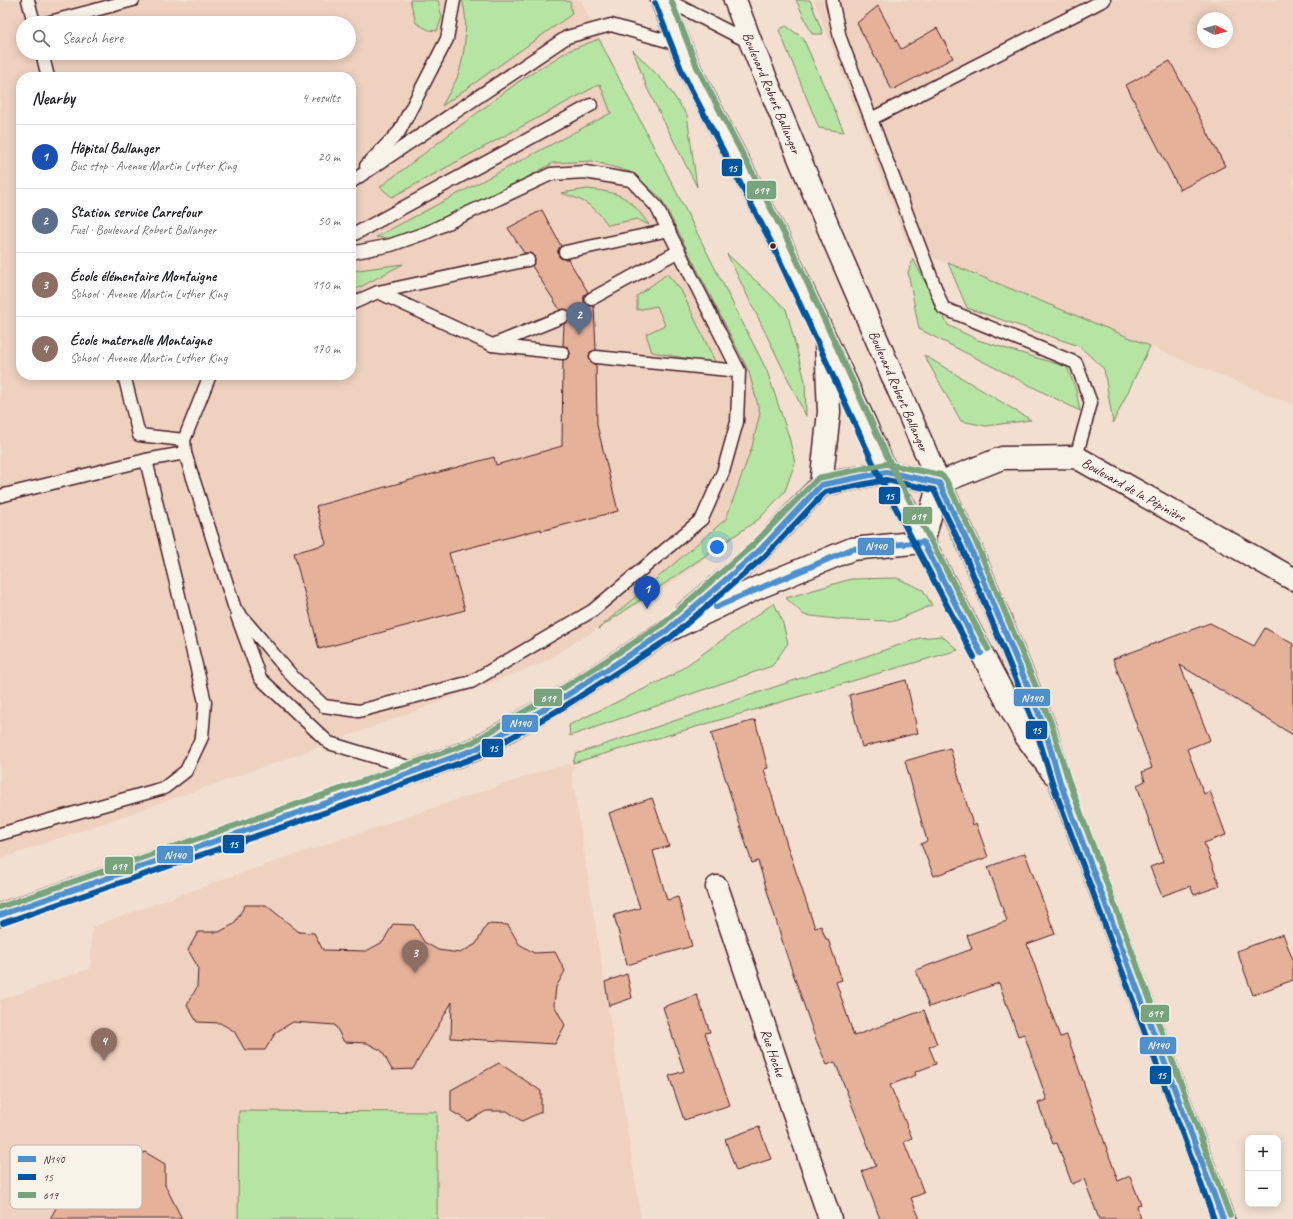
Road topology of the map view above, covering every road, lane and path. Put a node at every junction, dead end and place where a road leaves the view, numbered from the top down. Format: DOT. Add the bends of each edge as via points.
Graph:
graph roads {
  1 [pos="28,0"];
  2 [pos="133,0"];
  3 [pos="454,0"];
  4 [pos="662,0"];
  5 [pos="666,0"];
  6 [pos="735,0"];
  7 [pos="832,0"];
  8 [pos="1104,0"];
  9 [pos="32,16"];
  10 [pos="72,16"];
  11 [pos="751,43"];
  12 [pos="678,44"];
  13 [pos="44,60"];
  14 [pos="47,72"];
  15 [pos="592,105"];
  16 [pos="871,119"];
  17 [pos="356,177"];
  18 [pos="356,179"];
  19 [pos="669,230"];
  20 [pos="356,233"];
  21 [pos="678,251"];
  22 [pos="356,252"];
  23 [pos="565,252"];
  24 [pos="528,260"];
  25 [pos="378,292"];
  26 [pos="592,299"];
  27 [pos="356,302"];
  28 [pos="564,316"];
  29 [pos="826,341"];
  30 [pos="492,345"];
  31 [pos="563,353"];
  32 [pos="596,357"];
  33 [pos="739,371"];
  34 [pos="125,380"];
  35 [pos="208,380"];
  36 [pos="184,440"];
  37 [pos="185,453"];
  38 [pos="1076,457"];
  39 [pos="146,460"];
  40 [pos="886,472"];
  41 [pos="939,483"];
  42 [pos="821,485"];
  43 [pos="0,496"];
  44 [pos="923,542"];
  45 [pos="1293,579"];
  46 [pos="235,609"];
  47 [pos="665,632"];
  48 [pos="418,770"];
  49 [pos="1060,782"];
  50 [pos="0,834"];
  51 [pos="717,887"];
  52 [pos="0,915"];
  53 [pos="830,1219"];
  54 [pos="1223,1219"];
  1 -- 9 [label="lane"];
  2 -- 10 [label="lane"];
  3 -- 17 [label="lane" via="447,39 399,132"];
  4 -- 12 [label="street, Boulevard Robert Ballanger"];
  5 -- 11 [label="lane"];
  6 -- 11 [label="street, Boulevard Robert Ballanger"];
  7 -- 16 [label="lane" via="840,38"];
  8 -- 16 [label="lane"];
  11 -- 41 [label="street, Boulevard Robert Ballanger"];
  12 -- 18 [label="lane" via="611,25 567,37"];
  12 -- 29 [label="street, Boulevard Robert Ballanger" via="781,244"];
  13 -- 14 [label="lane"];
  15 -- 20 [label="lane"];
  16 -- 38 [label="lane" via="943,308 1076,363 1091,403"];
  19 -- 21 [label="lane"];
  19 -- 22 [label="lane" via="656,206 631,180 584,172 551,174 428,232 391,245"];
  19 -- 23 [label="lane"];
  21 -- 26 [label="lane"];
  21 -- 33 [label="lane"];
  24 -- 25 [label="lane"];
  25 -- 27 [label="lane"];
  25 -- 30 [label="lane"];
  28 -- 30 [label="lane"];
  29 -- 40 [label="street, Boulevard Robert Ballanger"];
  29 -- 42 [label="street" via="829,412"];
  30 -- 31 [label="lane"];
  32 -- 33 [label="lane"];
  33 -- 46 [label="lane" via="737,422 723,472 702,519 592,611 471,682 359,711 324,706 294,678"];
  34 -- 36 [label="lane" via="139,435"];
  35 -- 36 [label="lane"];
  36 -- 37 [label="lane"];
  37 -- 39 [label="lane"];
  37 -- 46 [label="lane"];
  38 -- 41 [label="street, Boulevard de la Pépinière" via="1002,458"];
  38 -- 45 [label="street, Boulevard de la Pépinière"];
  39 -- 43 [label="lane"];
  39 -- 50 [label="lane" via="205,702 202,737 186,771 164,788"];
  40 -- 41 [label="street"];
  40 -- 42 [label="street"];
  40 -- 44 [label="street, Boulevard Robert Ballanger"];
  41 -- 44 [label="street"];
  41 -- 49 [label="street, Boulevard Robert Ballanger" via="969,545 1044,726"];
  42 -- 47 [label="street" via="760,550"];
  44 -- 47 [label="street" via="852,549 757,588"];
  44 -- 49 [label="street, Boulevard Robert Ballanger" via="1025,735"];
  46 -- 48 [label="lane" via="260,678 328,743"];
  47 -- 48 [label="street" via="558,701 476,749"];
  48 -- 52 [label="street"];
  49 -- 54 [label="street, Boulevard Robert Ballanger"];
  51 -- 53 [label="street, Rue Hoche"];
}
